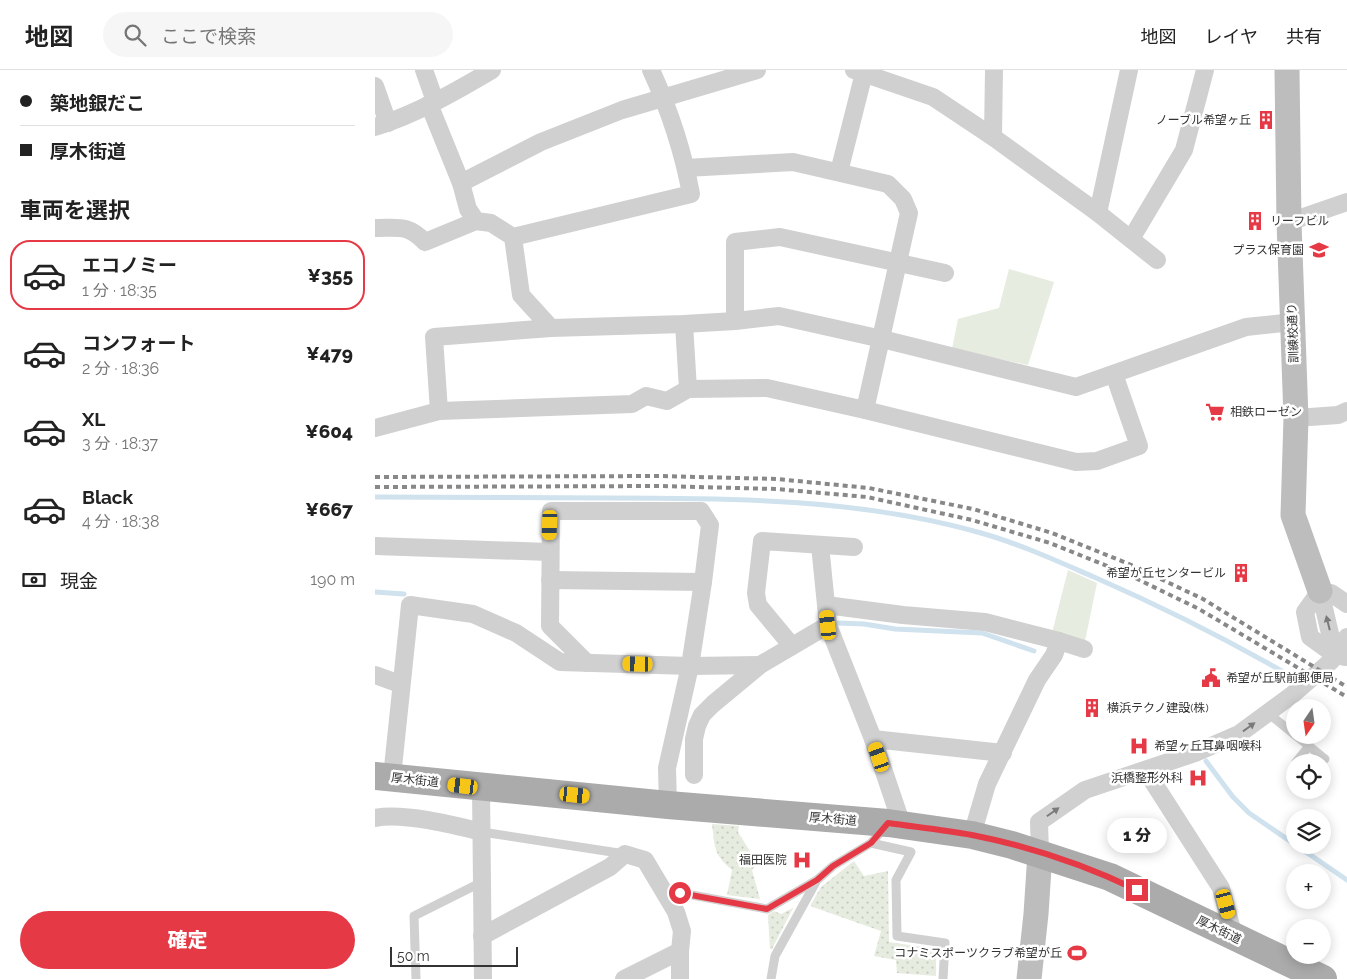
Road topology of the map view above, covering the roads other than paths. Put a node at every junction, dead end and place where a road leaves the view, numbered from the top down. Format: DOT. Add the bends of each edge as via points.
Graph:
graph roads {
  1 [pos="424,70"];
  2 [pos="492,70"];
  3 [pos="651,70"];
  4 [pos="757,70"];
  5 [pos="994,70"];
  6 [pos="1129,70"];
  7 [pos="1205,70"];
  8 [pos="1287,70"];
  9 [pos="859,72"];
  10 [pos="375,86"];
  11 [pos="663,97"];
  12 [pos="432,103"];
  13 [pos="381,125"];
  14 [pos="993,137"];
  15 [pos="686,168"];
  16 [pos="839,172"];
  17 [pos="461,183"];
  18 [pos="1347,202"];
  19 [pos="1098,213"];
  20 [pos="476,221"];
  21 [pos="1289,222"];
  22 [pos="375,228"];
  23 [pos="513,237"];
  24 [pos="1131,239"];
  25 [pos="1157,260"];
  26 [pos="899,263"];
  27 [pos="945,273"];
  28 [pos="735,321"];
  29 [pos="1293,322"];
  30 [pos="684,324"];
  31 [pos="551,328"];
  32 [pos="882,339"];
  33 [pos="1114,374"];
  34 [pos="688,389"];
  35 [pos="865,410"];
  36 [pos="439,411"];
  37 [pos="1347,411"];
  38 [pos="1296,418"];
  39 [pos="375,428"];
  40 [pos="820,545"];
  41 [pos="375,546"];
  42 [pos="854,547"];
  43 [pos="549,552"];
  44 [pos="550,580"];
  45 [pos="703,582"];
  46 [pos="1320,592"];
  47 [pos="1347,604"];
  48 [pos="826,605"];
  49 [pos="828,625"];
  50 [pos="1347,637"];
  51 [pos="1059,640"];
  52 [pos="792,646"];
  53 [pos="1084,649"];
  54 [pos="1341,656"];
  55 [pos="587,664"];
  56 [pos="760,665"];
  57 [pos="690,666"];
  58 [pos="375,676"];
  59 [pos="400,684"];
  60 [pos="1267,713"];
  61 [pos="1286,728"];
  62 [pos="873,739"];
  63 [pos="1306,744"];
  64 [pos="1309,746"];
  65 [pos="1003,753"];
  66 [pos="1302,754"];
  67 [pos="1319,754"];
  68 [pos="1145,771"];
  69 [pos="694,775"];
  70 [pos="383,777"];
  71 [pos="481,788"];
  72 [pos="668,805"];
  73 [pos="375,818"];
  74 [pos="887,830"];
  75 [pos="482,832"];
  76 [pos="972,835"];
  77 [pos="1040,853"];
  78 [pos="625,854"];
  79 [pos="817,880"];
  80 [pos="482,882"];
  81 [pos="663,890"];
  82 [pos="482,936"];
  83 [pos="1235,937"];
  84 [pos="679,951"];
  85 [pos="416,979"];
  86 [pos="483,979"];
  87 [pos="624,979"];
  88 [pos="680,979"];
  89 [pos="771,979"];
  90 [pos="943,979"];
  91 [pos="1029,979"];
  92 [pos="1323,979"];
  1 -- 12 [label="street"];
  2 -- 12 [label="street"];
  3 -- 11 [label="street"];
  4 -- 11 [label="street"];
  5 -- 14 [label="street"];
  6 -- 19 [label="street"];
  7 -- 24 [label="street" via="1183,150"];
  8 -- 21 [label="street, 訓練校通り"];
  9 -- 14 [label="street" via="933,97"];
  9 -- 16 [label="street"];
  10 -- 13 [label="street"];
  11 -- 15 [label="street"];
  11 -- 17 [label="street" via="541,142"];
  12 -- 13 [label="street"];
  12 -- 17 [label="street"];
  14 -- 19 [label="street"];
  15 -- 16 [label="street" via="793,162"];
  15 -- 23 [label="street" via="691,194"];
  16 -- 26 [label="street" via="888,184 903,199 909,213"];
  17 -- 20 [label="street" via="468,209"];
  18 -- 21 [label="street"];
  19 -- 24 [label="street"];
  20 -- 22 [label="street" via="425,242 406,228"];
  20 -- 23 [label="street" via="491,223"];
  21 -- 29 [label="street, 訓練校通り"];
  23 -- 31 [label="street" via="521,295"];
  24 -- 25 [label="street"];
  26 -- 27 [label="street"];
  26 -- 28 [label="street" via="780,237 735,242"];
  26 -- 32 [label="street"];
  28 -- 30 [label="street"];
  28 -- 32 [label="street" via="779,316"];
  29 -- 33 [label="street" via="1247,327"];
  29 -- 38 [label="street, 訓練校通り"];
  30 -- 31 [label="street"];
  30 -- 34 [label="street"];
  31 -- 36 [label="street" via="434,337"];
  32 -- 33 [label="street" via="1076,387"];
  32 -- 35 [label="street"];
  33 -- 35 [label="street" via="1139,446 1097,461 1076,462"];
  34 -- 35 [label="street" via="767,388"];
  34 -- 36 [label="street" via="667,401 647,396 633,404"];
  36 -- 39 [label="street"];
  37 -- 38 [label="street" via="1338,415"];
  38 -- 46 [label="street, 訓練校通り" via="1293,515"];
  40 -- 42 [label="street"];
  40 -- 48 [label="street"];
  40 -- 52 [label="street" via="762,541 756,593 758,605"];
  41 -- 43 [label="street"];
  43 -- 44 [label="street"];
  43 -- 45 [label="street" via="551,511 701,510 710,525"];
  44 -- 45 [label="street"];
  44 -- 55 [label="street" via="550,626"];
  45 -- 57 [label="street"];
  46 -- 47 [label="street" via="1331,593"];
  54 -- 46 [label="street, one-way"];
  48 -- 49 [label="street"];
  48 -- 51 [label="street" via="985,622"];
  49 -- 52 [label="street"];
  49 -- 62 [label="street"];
  50 -- 54 [label="street"];
  51 -- 53 [label="street"];
  51 -- 65 [label="street"];
  52 -- 56 [label="street"];
  54 -- 60 [label="street"];
  55 -- 57 [label="street"];
  55 -- 59 [label="street" via="560,662 516,633 473,614 410,605"];
  56 -- 57 [label="street"];
  56 -- 69 [label="street" via="702,715 693,739"];
  57 -- 72 [label="street" via="667,768"];
  58 -- 59 [label="street"];
  59 -- 70 [label="street"];
  60 -- 61 [label="lane"];
  68 -- 60 [label="street, one-way" via="1239,734"];
  62 -- 65 [label="street"];
  62 -- 74 [label="street"];
  63 -- 64 [label="lane"];
  64 -- 66 [label="lane"];
  64 -- 67 [label="lane"];
  65 -- 76 [label="street" via="987,784"];
  77 -- 68 [label="street, one-way" via="1039,822 1085,790"];
  68 -- 83 [label="street" via="1221,888"];
  70 -- 71 [label="main road, 厚木街道"];
  71 -- 72 [label="main road, 厚木街道"];
  71 -- 75 [label="street"];
  72 -- 74 [label="main road, 厚木街道"];
  73 -- 75 [label="street" via="409,818"];
  74 -- 76 [label="main road, 厚木街道"];
  74 -- 79 [label="lane"];
  74 -- 90 [label="lane" via="911,852 896,880 897,936 945,943"];
  75 -- 78 [label="lane"];
  75 -- 80 [label="street"];
  76 -- 77 [label="main road, 厚木街道"];
  77 -- 83 [label="main road, 厚木街道" via="1109,877"];
  77 -- 91 [label="street"];
  78 -- 81 [label="street" via="645,860"];
  78 -- 82 [label="street" via="610,867"];
  79 -- 81 [label="lane" via="767,909"];
  79 -- 89 [label="lane" via="775,956"];
  80 -- 82 [label="street"];
  80 -- 85 [label="lane" via="414,916"];
  81 -- 84 [label="street" via="676,912 682,931"];
  82 -- 86 [label="street"];
  83 -- 92 [label="main road, 厚木街道"];
  84 -- 87 [label="street"];
  84 -- 88 [label="street"];
}
